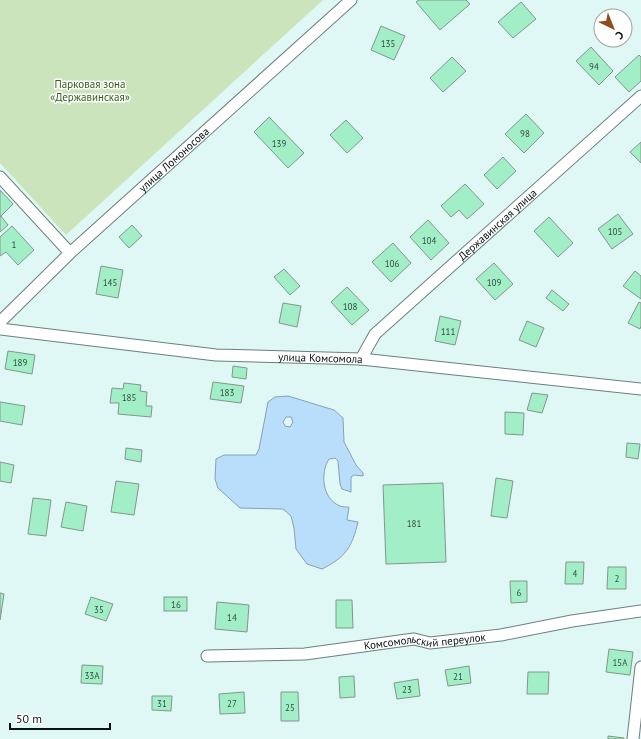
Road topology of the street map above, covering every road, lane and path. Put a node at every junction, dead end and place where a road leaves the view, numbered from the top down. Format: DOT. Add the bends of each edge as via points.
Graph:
graph roads {
  1 [pos="351,0"];
  2 [pos="641,96"];
  3 [pos="0,177"];
  4 [pos="70,253"];
  5 [pos="0,322"];
  6 [pos="0,329"];
  7 [pos="361,359"];
  8 [pos="641,389"];
  9 [pos="641,611"];
  10 [pos="207,656"];
  11 [pos="641,667"];
  12 [pos="633,739"];
  1 -- 4 [label="street, улица Ломоносова"];
  2 -- 7 [label="street, Державинская улица" via="375,334"];
  3 -- 4 [label="street"];
  4 -- 5 [label="street, улица Ломоносова"];
  6 -- 7 [label="street, улица Комсомола" via="216,355"];
  7 -- 8 [label="street, улица Комсомола"];
  9 -- 10 [label="street, Комсомольский переулок" via="500,635 430,643 414,639 305,654"];
  11 -- 12 [label="street"];
}
